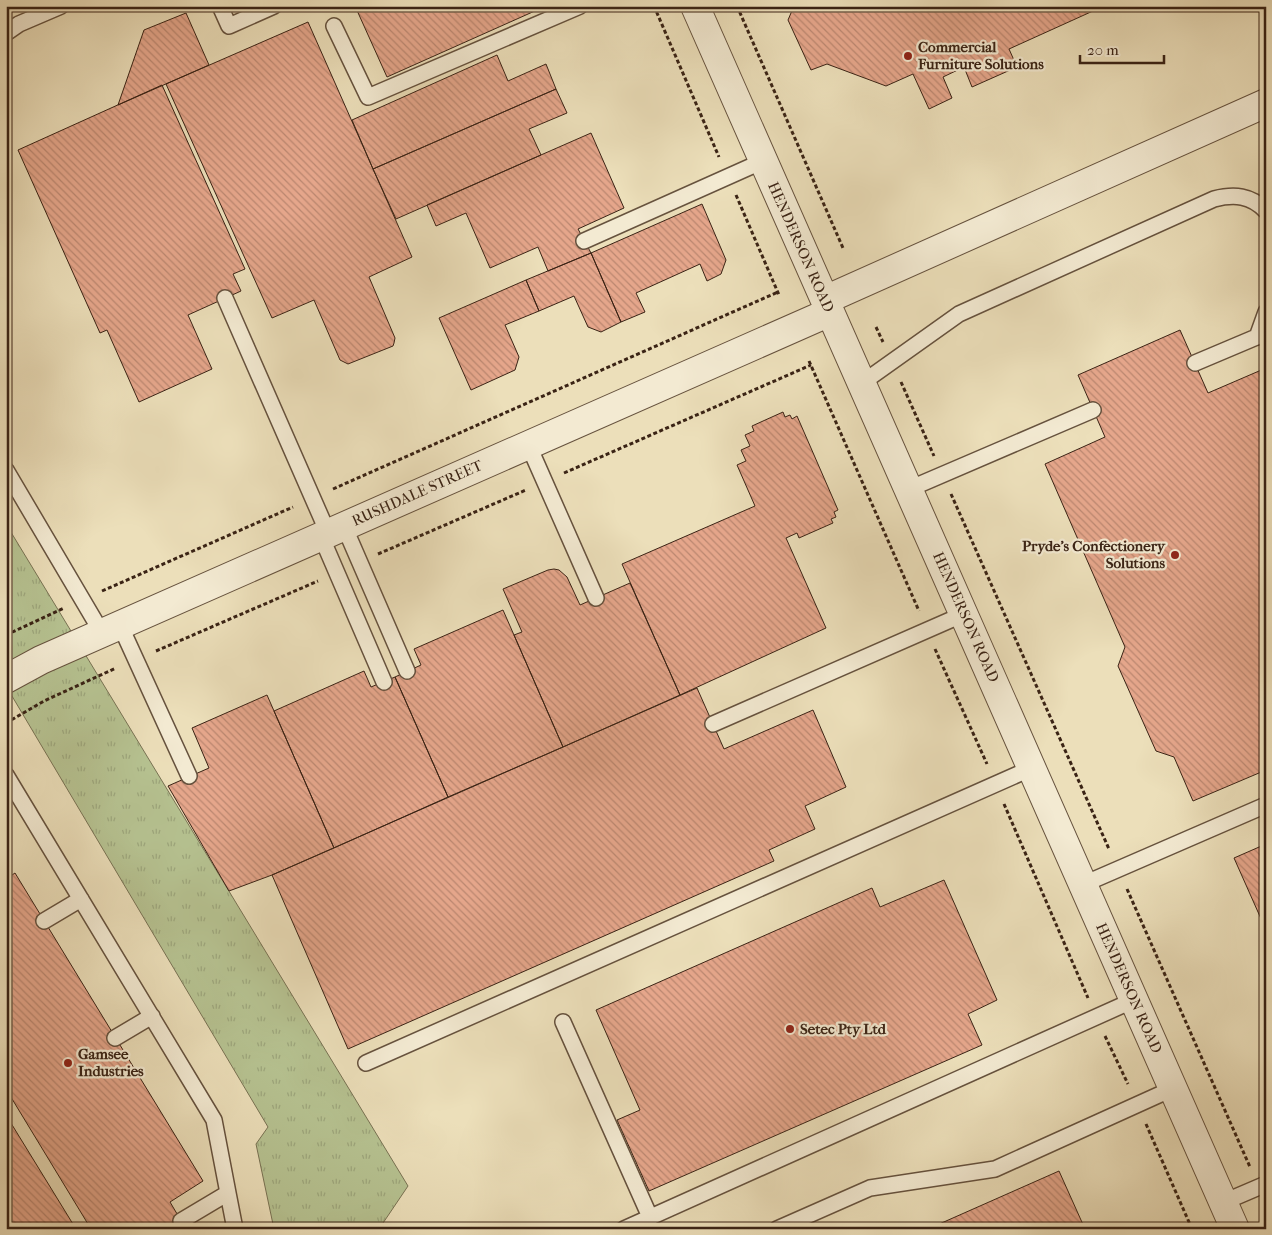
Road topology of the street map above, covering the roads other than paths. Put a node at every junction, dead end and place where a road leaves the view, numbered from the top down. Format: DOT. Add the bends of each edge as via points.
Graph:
graph roads {
  1 [pos="61,6"];
  2 [pos="220,6"];
  3 [pos="274,6"];
  4 [pos="580,6"];
  5 [pos="695,6"];
  6 [pos="334,26"];
  7 [pos="6,33"];
  8 [pos="1266,103"];
  9 [pos="763,161"];
  10 [pos="1266,211"];
  11 [pos="584,242"];
  12 [pos="225,298"];
  13 [pos="828,306"];
  14 [pos="1266,312"];
  15 [pos="1261,335"];
  16 [pos="1195,363"];
  17 [pos="862,383"];
  18 [pos="1093,410"];
  19 [pos="528,444"];
  20 [pos="6,470"];
  21 [pos="909,489"];
  22 [pos="331,532"];
  23 [pos="596,598"];
  24 [pos="964,614"];
  25 [pos="111,629"];
  26 [pos="407,671"];
  27 [pos="6,679"];
  28 [pos="384,682"];
  29 [pos="713,724"];
  30 [pos="1032,768"];
  31 [pos="6,775"];
  32 [pos="189,776"];
  33 [pos="1266,805"];
  34 [pos="1084,884"];
  35 [pos="81,899"];
  36 [pos="44,921"];
  37 [pos="1134,1000"];
  38 [pos="152,1016"];
  39 [pos="563,1022"];
  40 [pos="115,1038"];
  41 [pos="366,1063"];
  42 [pos="1174,1088"];
  43 [pos="1262,1185"];
  44 [pos="228,1193"];
  45 [pos="1224,1202"];
  46 [pos="650,1217"];
  47 [pos="182,1221"];
  48 [pos="235,1229"];
  49 [pos="624,1229"];
  50 [pos="777,1229"];
  51 [pos="1235,1229"];
  1 -- 7 [label="lane"];
  2 -- 3 [label="lane" via="229,26"];
  4 -- 6 [label="lane" via="368,97"];
  5 -- 9 [label="street, HENDERSON ROAD"];
  8 -- 13 [label="street, RUSHDALE STREET"];
  9 -- 11 [label="lane"];
  9 -- 13 [label="street, HENDERSON ROAD"];
  10 -- 17 [label="lane" via="1244,197 1214,199 959,314"];
  12 -- 22 [label="lane"];
  13 -- 17 [label="street, HENDERSON ROAD"];
  13 -- 19 [label="street, RUSHDALE STREET"];
  14 -- 15 [label="lane"];
  15 -- 16 [label="lane"];
  17 -- 21 [label="street, HENDERSON ROAD"];
  18 -- 21 [label="lane"];
  19 -- 22 [label="street, RUSHDALE STREET"];
  19 -- 23 [label="lane"];
  20 -- 25 [label="lane" via="83,600"];
  21 -- 24 [label="street, HENDERSON ROAD"];
  22 -- 25 [label="street, RUSHDALE STREET"];
  22 -- 26 [label="lane" via="359,562"];
  22 -- 28 [label="lane" via="336,572"];
  24 -- 29 [label="lane"];
  24 -- 30 [label="street, HENDERSON ROAD"];
  25 -- 27 [label="street, RUSHDALE STREET"];
  25 -- 32 [label="lane" via="136,660"];
  30 -- 34 [label="street, HENDERSON ROAD"];
  30 -- 41 [label="lane"];
  31 -- 35 [label="lane"];
  33 -- 34 [label="lane"];
  34 -- 37 [label="street, HENDERSON ROAD"];
  35 -- 36 [label="lane"];
  35 -- 38 [label="lane"];
  37 -- 42 [label="street, HENDERSON ROAD"];
  37 -- 46 [label="lane"];
  38 -- 40 [label="lane"];
  38 -- 44 [label="lane" via="214,1120"];
  39 -- 46 [label="lane"];
  42 -- 45 [label="street, HENDERSON ROAD"];
  42 -- 50 [label="lane" via="995,1169 870,1188"];
  43 -- 45 [label="lane"];
  44 -- 47 [label="lane"];
  44 -- 48 [label="lane"];
  45 -- 51 [label="street, HENDERSON ROAD"];
  46 -- 49 [label="lane"];
}
